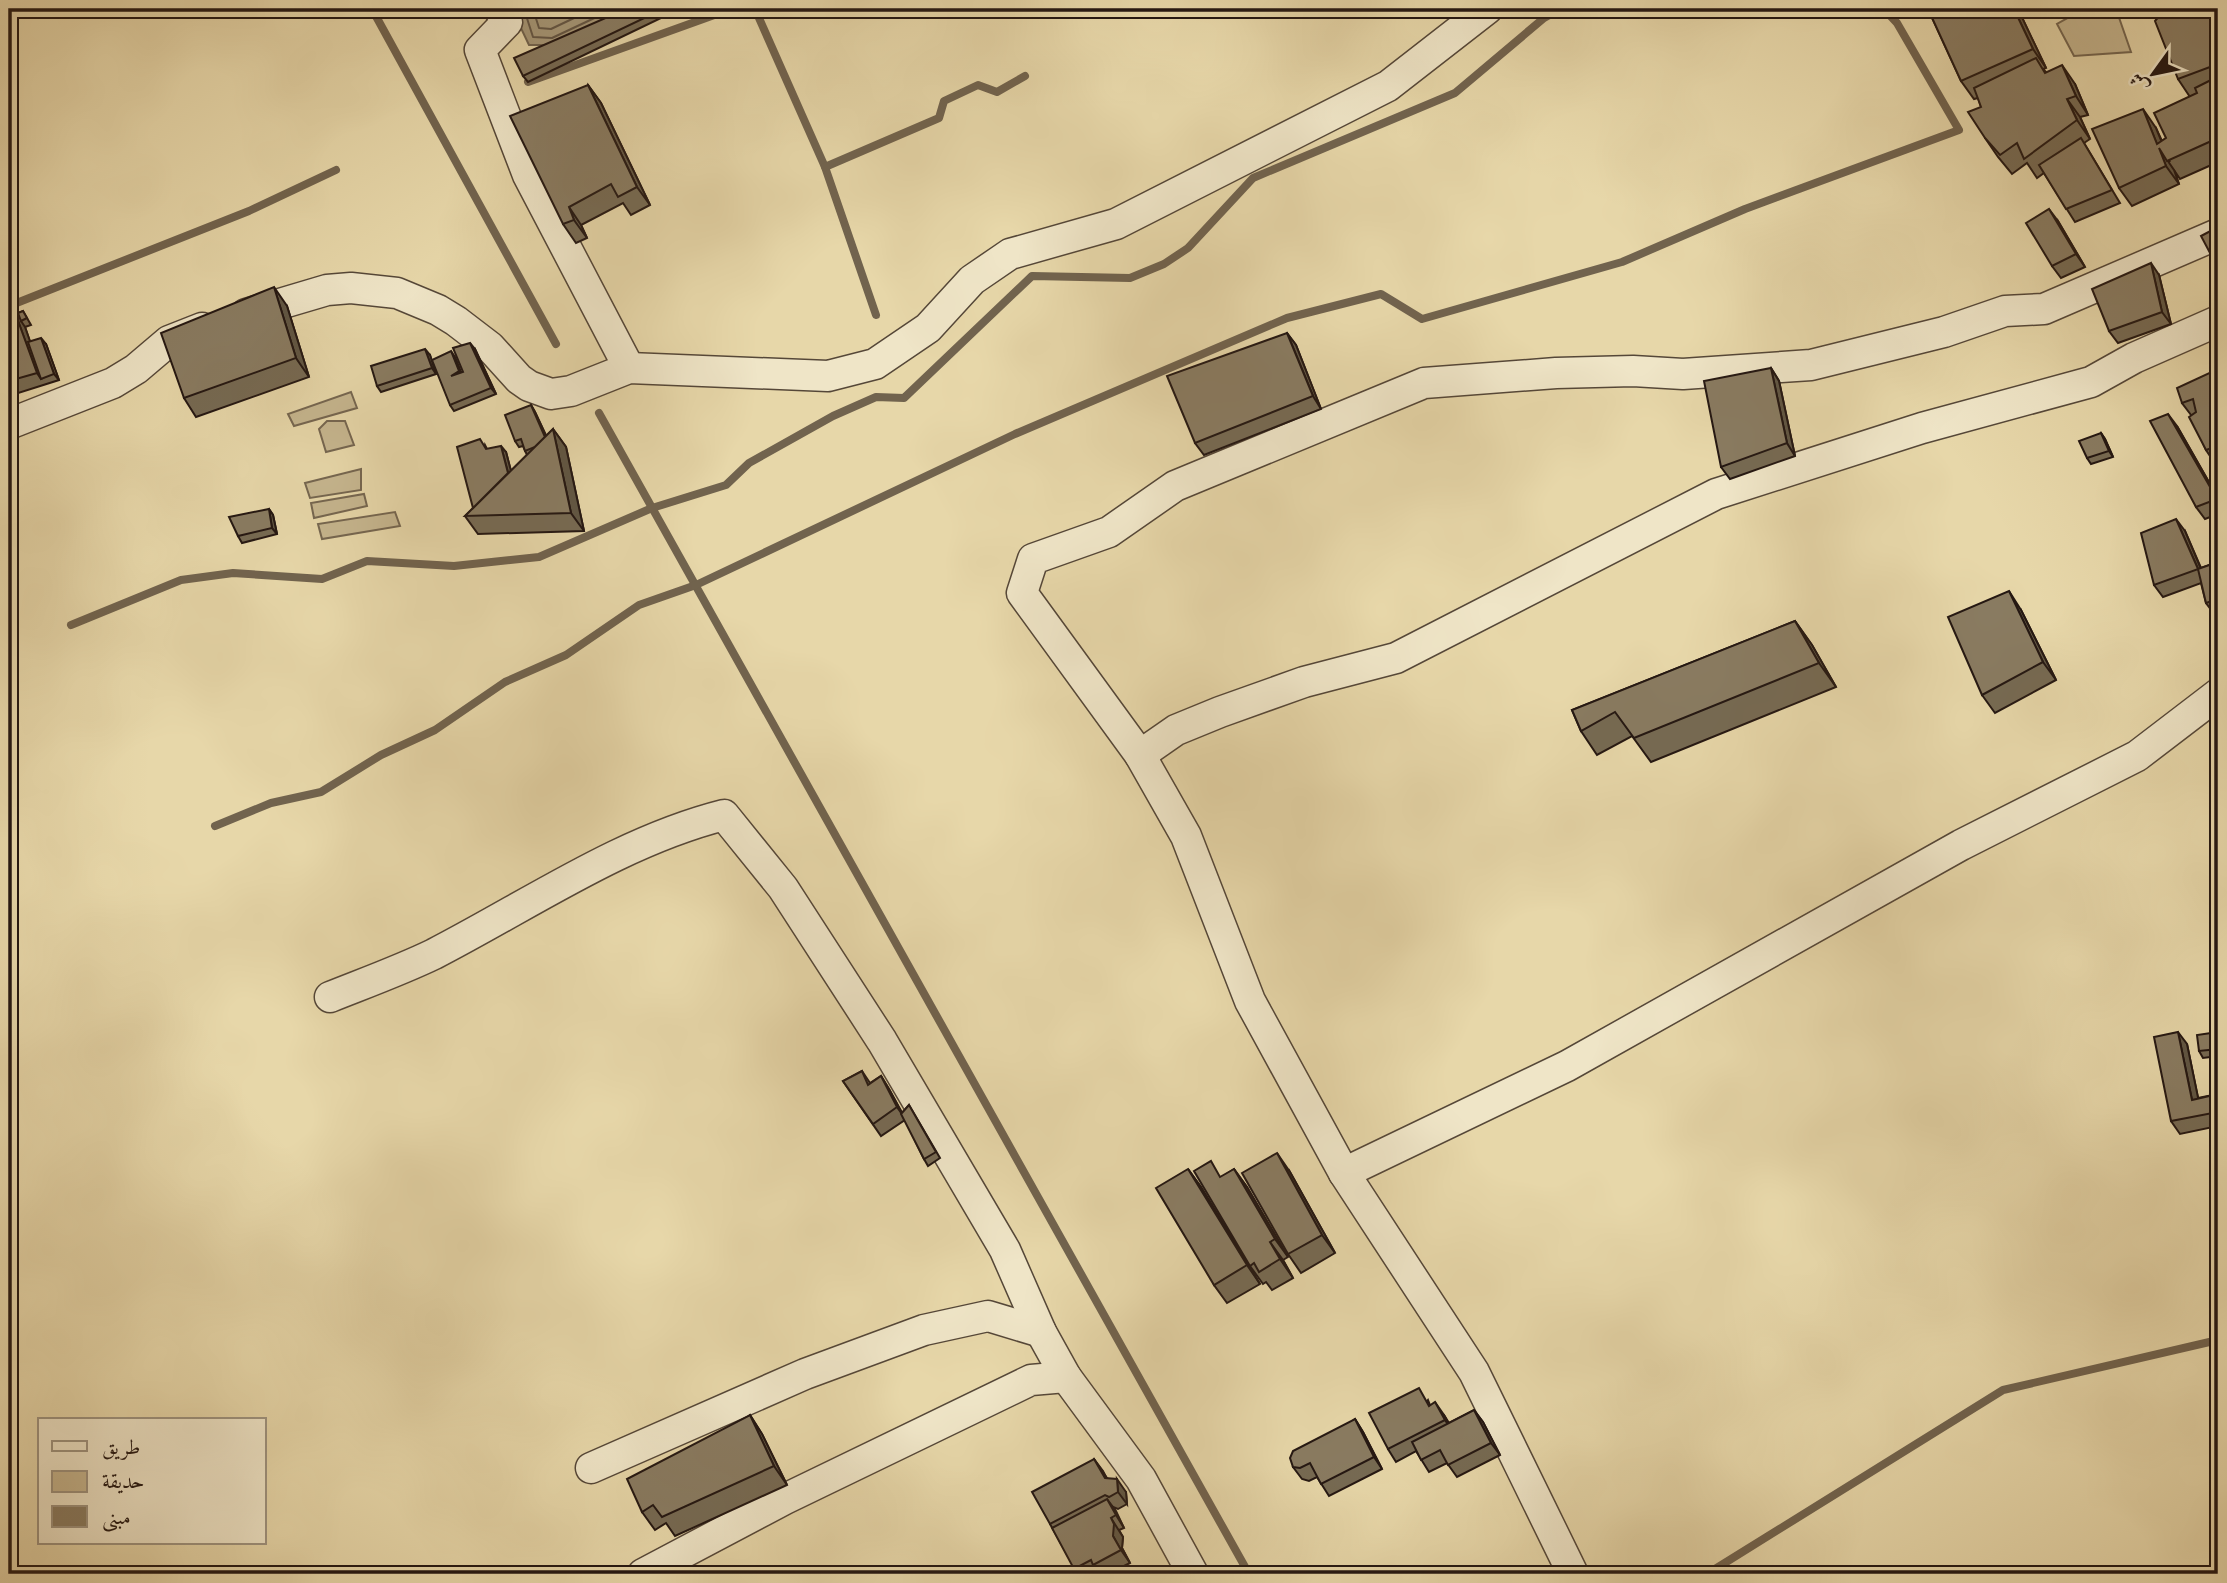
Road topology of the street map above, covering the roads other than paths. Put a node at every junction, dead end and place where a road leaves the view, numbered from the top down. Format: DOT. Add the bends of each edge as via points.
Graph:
graph roads {
  1 [pos="499,9"];
  2 [pos="1487,9"];
  3 [pos="2218,234"];
  4 [pos="2218,321"];
  5 [pos="629,368"];
  6 [pos="9,424"];
  7 [pos="2218,694"];
  8 [pos="1140,755"];
  9 [pos="330,998"];
  10 [pos="1344,1173"];
  11 [pos="1041,1332"];
  12 [pos="1066,1377"];
  13 [pos="591,1468"];
  14 [pos="643,1574"];
  15 [pos="1193,1574"];
  16 [pos="1573,1574"];
  1 -- 5 [label="street" via="507,22 480,50 528,175"];
  2 -- 5 [label="street" via="1388,86 1116,224 1010,254 972,280 928,328 875,364 828,376"];
  3 -- 8 [label="street" via="2044,309 2005,311 1944,332 1811,365 1683,374 1556,373 1424,383 1175,486 1109,532 1033,559 1023,593"];
  4 -- 8 [label="street" via="2091,382 1922,428 1716,494 1396,658 1304,682 1220,712 1177,730"];
  5 -- 6 [label="street" via="570,391 539,391 438,310 375,289 327,290 178,336 113,383"];
  7 -- 10 [label="street" via="2137,756 1961,845 1567,1066"];
  8 -- 10 [label="street" via="1186,836 1250,1001"];
  9 -- 11 [label="street" via="432,955 681,825 724,815 783,888 882,1041 1005,1250"];
  10 -- 16 [label="street" via="1474,1372"];
  11 -- 12 [label="street"];
  11 -- 13 [label="street" via="988,1316 924,1330 805,1374"];
  12 -- 14 [label="street" via="1031,1380 785,1499"];
  12 -- 15 [label="street" via="1141,1479"];
}
